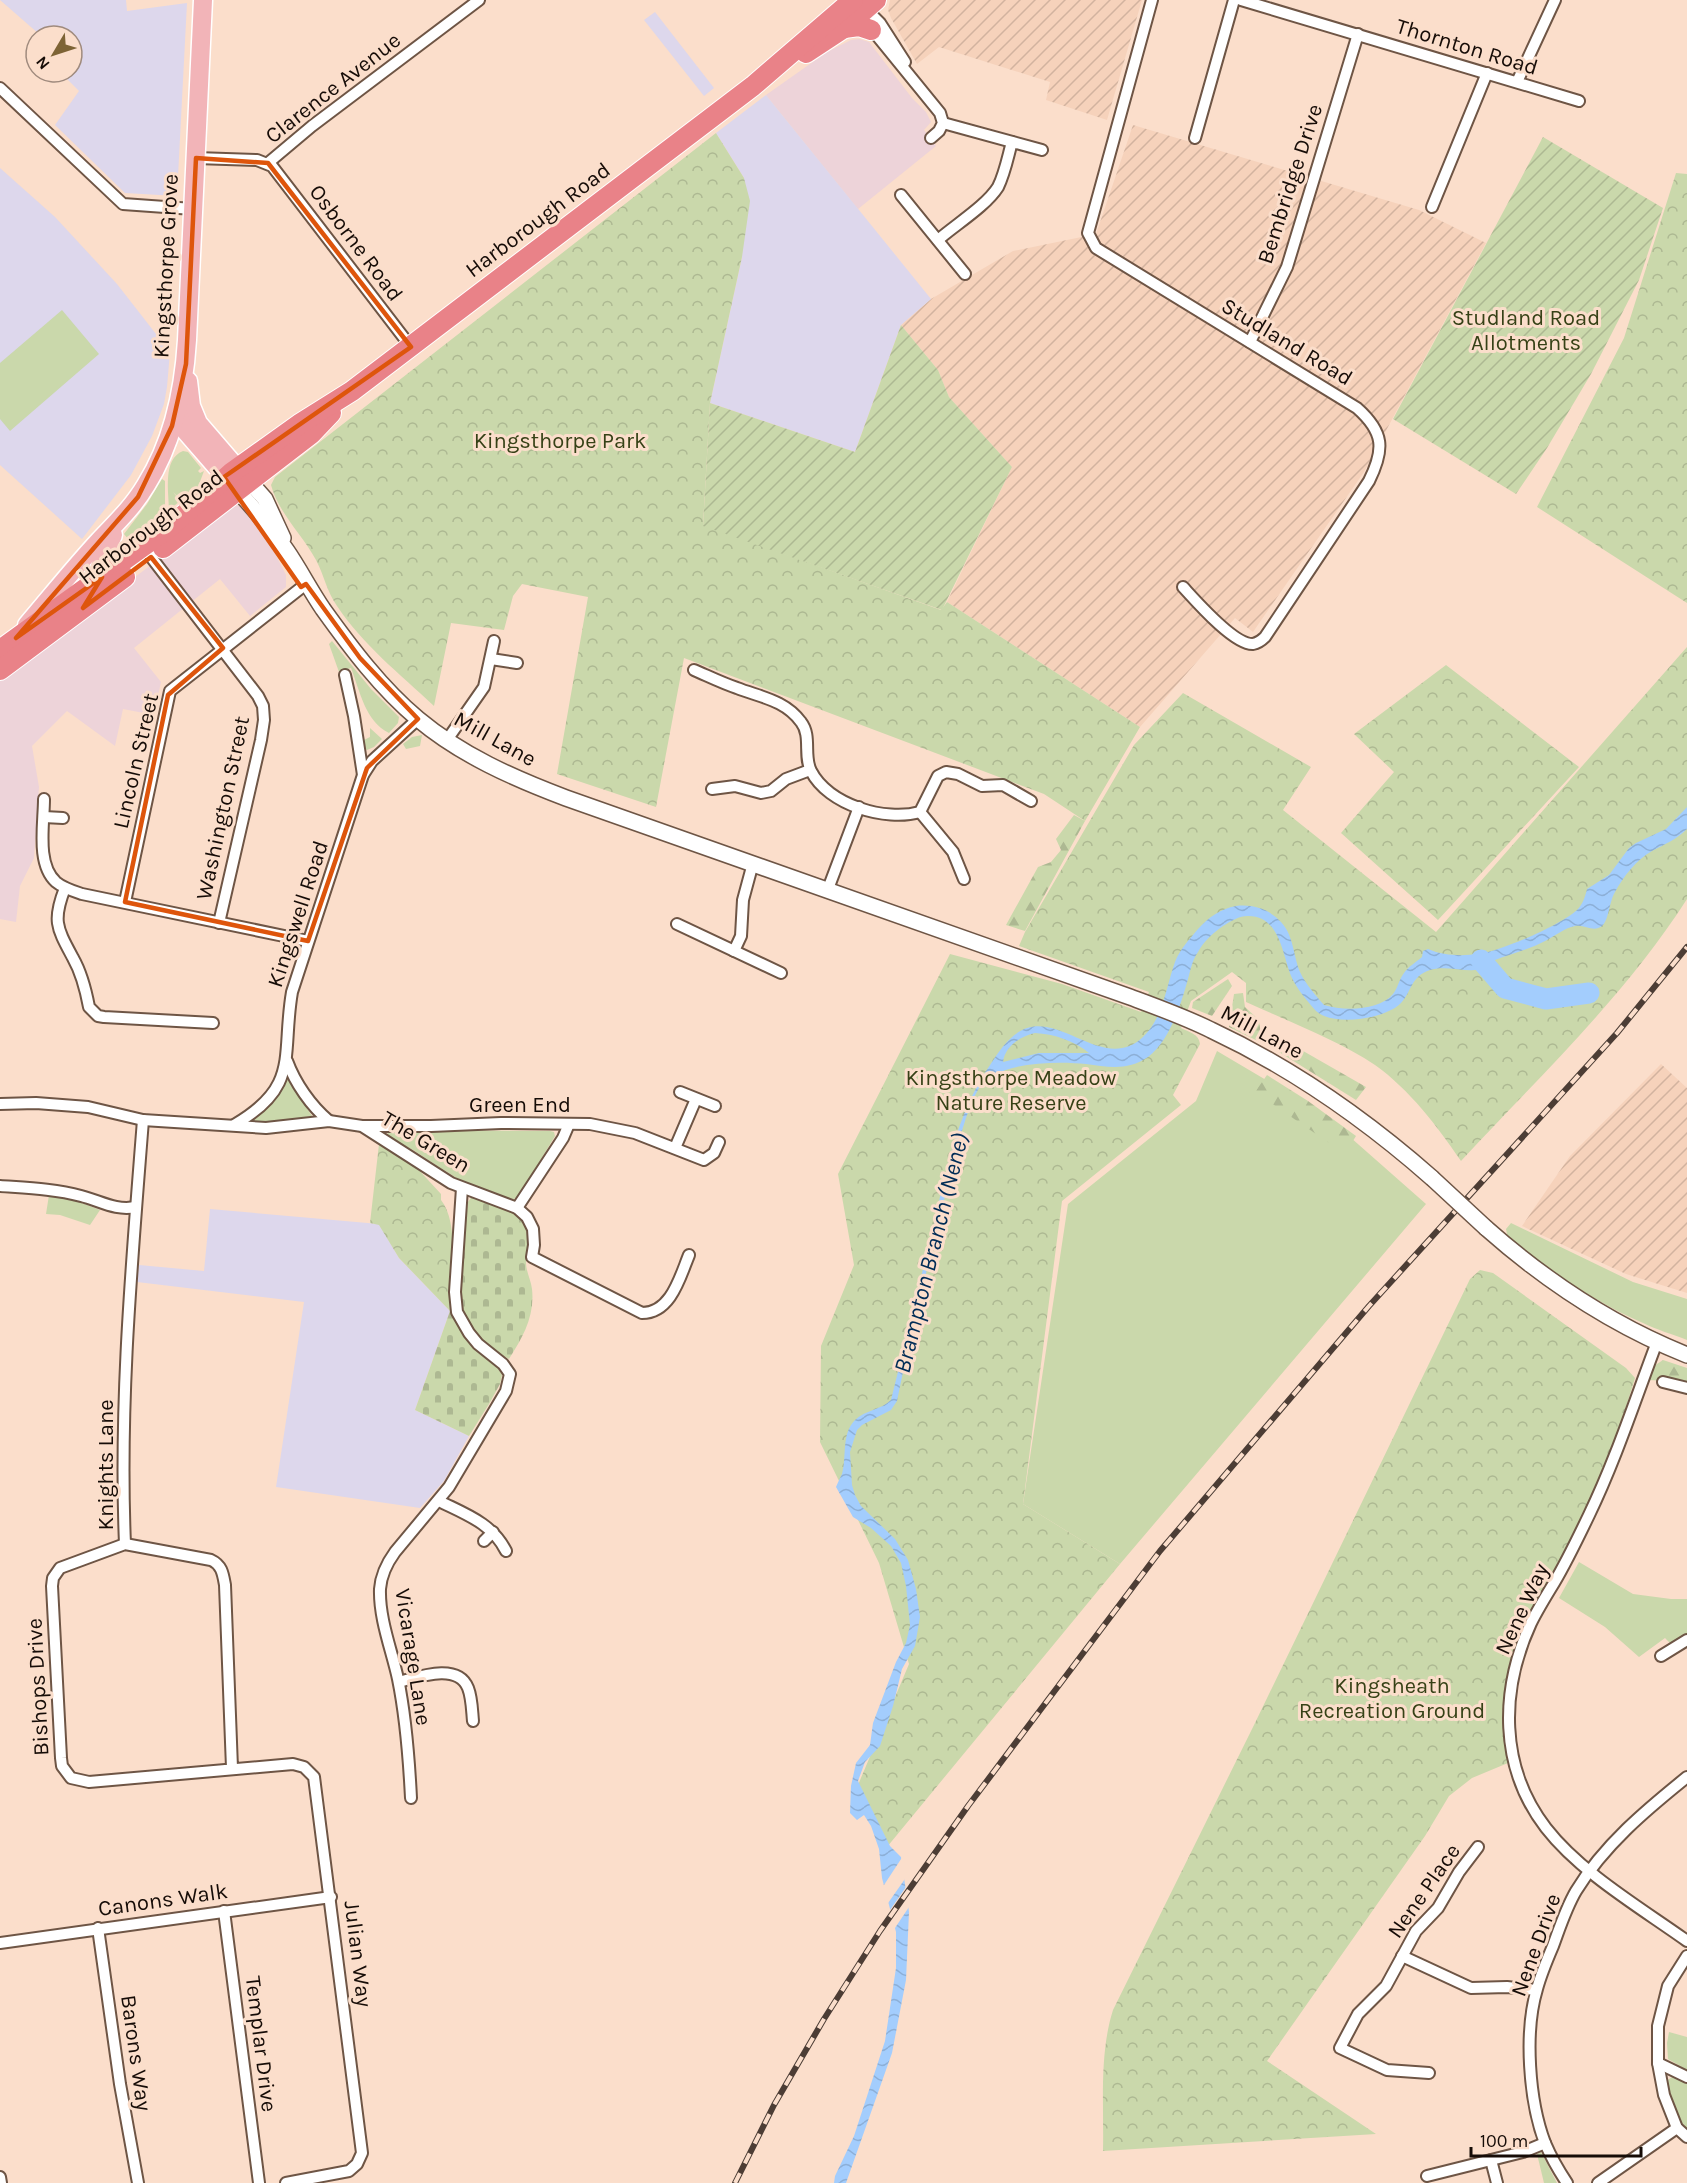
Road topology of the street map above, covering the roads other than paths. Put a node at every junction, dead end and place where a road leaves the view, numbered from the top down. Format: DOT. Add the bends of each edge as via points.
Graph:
graph roads {
  1 [pos="203,0"];
  2 [pos="479,0"];
  3 [pos="1152,0"];
  4 [pos="1234,0"];
  5 [pos="1241,0"];
  6 [pos="1555,0"];
  7 [pos="868,2"];
  8 [pos="837,24"];
  9 [pos="875,27"];
  10 [pos="1358,34"];
  11 [pos="1487,73"];
  12 [pos="1517,82"];
  13 [pos="0,88"];
  14 [pos="1579,101"];
  15 [pos="943,123"];
  16 [pos="932,138"];
  17 [pos="1195,138"];
  18 [pos="1012,142"];
  19 [pos="1042,150"];
  20 [pos="196,158"];
  21 [pos="268,163"];
  22 [pos="901,195"];
  23 [pos="1432,207"];
  24 [pos="193,209"];
  25 [pos="938,240"];
  26 [pos="965,274"];
  27 [pos="1250,342"];
  28 [pos="411,347"];
  29 [pos="186,364"];
  30 [pos="177,410"];
  31 [pos="240,488"];
  32 [pos="121,520"];
  33 [pos="151,557"];
  34 [pos="96,581"];
  35 [pos="304,585"];
  36 [pos="1183,587"];
  37 [pos="83,608"];
  38 [pos="16,638"];
  39 [pos="494,641"];
  40 [pos="223,648"];
  41 [pos="0,650"];
  42 [pos="491,658"];
  43 [pos="517,663"];
  44 [pos="0,670"];
  45 [pos="694,670"];
  46 [pos="345,675"];
  47 [pos="418,719"];
  48 [pos="447,740"];
  49 [pos="810,770"];
  50 [pos="363,775"];
  51 [pos="712,789"];
  52 [pos="44,799"];
  53 [pos="1031,801"];
  54 [pos="859,807"];
  55 [pos="920,812"];
  56 [pos="44,817"];
  57 [pos="63,818"];
  58 [pos="753,863"];
  59 [pos="964,879"];
  60 [pos="65,888"];
  61 [pos="828,889"];
  62 [pos="125,902"];
  63 [pos="219,923"];
  64 [pos="677,924"];
  65 [pos="308,941"];
  66 [pos="734,951"];
  67 [pos="781,973"];
  68 [pos="213,1023"];
  69 [pos="286,1060"];
  70 [pos="680,1092"];
  71 [pos="696,1099"];
  72 [pos="0,1104"];
  73 [pos="715,1106"];
  74 [pos="143,1120"];
  75 [pos="329,1121"];
  76 [pos="569,1124"];
  77 [pos="234,1125"];
  78 [pos="362,1125"];
  79 [pos="719,1142"];
  80 [pos="675,1148"];
  81 [pos="0,1186"];
  82 [pos="462,1188"];
  83 [pos="136,1206"];
  84 [pos="517,1208"];
  85 [pos="689,1256"];
  86 [pos="1658,1342"];
  87 [pos="1687,1354"];
  88 [pos="1663,1382"];
  89 [pos="1687,1388"];
  90 [pos="439,1501"];
  91 [pos="494,1532"];
  92 [pos="484,1541"];
  93 [pos="125,1544"];
  94 [pos="506,1551"];
  95 [pos="1687,1640"];
  96 [pos="1661,1656"];
  97 [pos="399,1682"];
  98 [pos="473,1721"];
  99 [pos="232,1768"];
  100 [pos="308,1769"];
  101 [pos="1687,1777"];
  102 [pos="411,1798"];
  103 [pos="1478,1847"];
  104 [pos="1590,1872"];
  105 [pos="331,1897"];
  106 [pos="224,1911"];
  107 [pos="98,1928"];
  108 [pos="1687,1941"];
  109 [pos="0,1943"];
  110 [pos="1402,1956"];
  111 [pos="1687,1956"];
  112 [pos="1536,1990"];
  113 [pos="1658,2063"];
  114 [pos="1429,2073"];
  115 [pos="1687,2077"];
  116 [pos="1677,2128"];
  117 [pos="1687,2137"];
  118 [pos="1545,2143"];
  119 [pos="1491,2160"];
  120 [pos="1427,2176"];
  121 [pos="0,2177"];
  122 [pos="291,2182"];
  123 [pos="1,2183"];
  124 [pos="138,2183"];
  125 [pos="259,2183"];
  126 [pos="1497,2183"];
  127 [pos="1567,2183"];
  128 [pos="1598,2183"];
  1 -- 20 [label="main road, Kingsthorpe Grove"];
  2 -- 21 [label="street, Clarence Avenue"];
  3 -- 27 [label="street, Studland Road" via="1088,234 1096,248"];
  4 -- 17 [label="street"];
  5 -- 10 [label="street, Thornton Road"];
  6 -- 12 [label="street"];
  7 -- 8 [label="highway, Harborough Road"];
  7 -- 9 [label="highway" via="878,11"];
  8 -- 9 [label="highway"];
  8 -- 28 [label="highway, Harborough Road"];
  9 -- 15 [label="street" via="940,113"];
  10 -- 11 [label="street, Thornton Road"];
  10 -- 27 [label="street, Bembridge Drive" via="1287,267"];
  11 -- 12 [label="street, Thornton Road"];
  11 -- 23 [label="street"];
  12 -- 14 [label="street, Thornton Road"];
  13 -- 24 [label="street" via="123,204"];
  15 -- 16 [label="street"];
  15 -- 18 [label="street"];
  18 -- 19 [label="street"];
  18 -- 25 [label="street" via="997,187"];
  20 -- 21 [label="street, Clarence Avenue"];
  20 -- 24 [label="main road, Kingsthorpe Grove"];
  21 -- 28 [label="street, Osborne Road"];
  22 -- 25 [label="street"];
  24 -- 29 [label="main road, Kingsthorpe Grove"];
  25 -- 26 [label="street"];
  27 -- 36 [label="street, Studland Road" via="1369,419 1380,441 1377,465 1323,552 1259,642 1246,642 1210,617"];
  28 -- 31 [label="highway, Harborough Road" via="352,392 311,434"];
  29 -- 30 [label="main road, Kingsthorpe Grove"];
  29 -- 31 [label="main road" via="193,414 219,449"];
  30 -- 31 [label="main road" via="183,428"];
  30 -- 32 [label="main road, Kingsthorpe Grove" via="153,472"];
  31 -- 33 [label="highway, Harborough Road"];
  31 -- 34 [label="highway, Harborough Road" via="170,526"];
  31 -- 35 [label="street, Mill Lane" via="288,552"];
  31 -- 35 [label="street" via="232,500 241,502 256,519"];
  32 -- 34 [label="main road, Kingsthorpe Grove"];
  32 -- 38 [label="main road, Kingsthorpe Grove"];
  33 -- 37 [label="highway, Harborough Road"];
  33 -- 40 [label="street, Washington Street"];
  34 -- 37 [label="main road, Kingsthorpe Grove"];
  34 -- 38 [label="highway, Harborough Road"];
  35 -- 40 [label="street, Lincoln Street"];
  35 -- 47 [label="street, Mill Lane" via="360,658"];
  37 -- 44 [label="highway, Harborough Road"];
  38 -- 41 [label="highway, Harborough Road"];
  39 -- 42 [label="street"];
  40 -- 62 [label="street, Lincoln Street" via="168,695"];
  40 -- 63 [label="street, Washington Street" via="258,696 264,720"];
  42 -- 43 [label="street"];
  42 -- 48 [label="street" via="484,687"];
  45 -- 49 [label="street" via="784,706 806,732"];
  46 -- 50 [label="street"];
  47 -- 48 [label="street, Mill Lane"];
  47 -- 50 [label="street, Kingswell Road" via="372,761"];
  48 -- 58 [label="street, Mill Lane" via="542,789"];
  49 -- 51 [label="street" via="761,794 735,786"];
  49 -- 54 [label="street" via="830,794"];
  50 -- 65 [label="street, Kingswell Road"];
  52 -- 56 [label="street"];
  53 -- 55 [label="street" via="1003,785 982,786 946,772 938,776"];
  54 -- 55 [label="street" via="895,816"];
  54 -- 61 [label="street"];
  55 -- 59 [label="street" via="953,852"];
  56 -- 57 [label="street"];
  56 -- 60 [label="street" via="43,863"];
  58 -- 61 [label="street, Mill Lane"];
  58 -- 66 [label="street" via="743,900 741,936"];
  60 -- 62 [label="street"];
  60 -- 68 [label="street" via="58,905 58,929 77,965 93,1012 104,1017"];
  61 -- 86 [label="street, Mill Lane, bridge" via="1130,996 1257,1053 1370,1126 1533,1268 1576,1299"];
  62 -- 63 [label="street"];
  63 -- 65 [label="street"];
  64 -- 66 [label="street"];
  65 -- 69 [label="street, Kingswell Road" via="292,992"];
  66 -- 67 [label="street"];
  69 -- 75 [label="street" via="305,1093"];
  69 -- 77 [label="street, Kingswell Road" via="269,1098"];
  70 -- 71 [label="street"];
  71 -- 73 [label="street"];
  71 -- 80 [label="street"];
  72 -- 74 [label="street, The Green" via="88,1107"];
  74 -- 77 [label="street, The Green"];
  74 -- 83 [label="street, Knights Lane"];
  75 -- 77 [label="street, The Green" via="277,1127"];
  75 -- 78 [label="street, The Green"];
  76 -- 78 [label="street, Green End"];
  76 -- 80 [label="street, Green End" via="635,1133"];
  76 -- 84 [label="street"];
  78 -- 82 [label="street, The Green" via="442,1179"];
  79 -- 80 [label="street, Green End" via="714,1153 704,1160"];
  81 -- 83 [label="street" via="81,1196 114,1208"];
  82 -- 84 [label="street, The Green"];
  82 -- 90 [label="street, Vicarage Lane" via="457,1312 478,1344 504,1364 510,1374 506,1390"];
  83 -- 93 [label="street, Knights Lane" via="127,1316"];
  84 -- 85 [label="street" via="533,1229 532,1257 642,1312 658,1309 672,1295"];
  86 -- 87 [label="street, Mill Lane"];
  86 -- 104 [label="street, Nene Way" via="1599,1493 1519,1652 1508,1710 1510,1745 1527,1798 1557,1843"];
  88 -- 89 [label="street"];
  90 -- 91 [label="street"];
  90 -- 97 [label="street, Vicarage Lane" via="389,1560 381,1581 381,1608"];
  91 -- 92 [label="street"];
  91 -- 94 [label="street"];
  93 -- 99 [label="street, Knights Lane" via="211,1560 221,1568 228,1625"];
  93 -- 99 [label="street, Bishops Drive" via="66,1564 53,1578 62,1766 71,1778 89,1782"];
  95 -- 96 [label="street"];
  97 -- 98 [label="street" via="435,1674 456,1676 469,1689"];
  97 -- 102 [label="street, Vicarage Lane"];
  99 -- 100 [label="street, Bishops Drive" via="293,1764"];
  100 -- 105 [label="street, Julian Way" via="316,1785"];
  101 -- 104 [label="street, Nene Drive" via="1634,1822"];
  103 -- 110 [label="street, Nene Place"];
  104 -- 108 [label="street, Nene Way"];
  104 -- 112 [label="street, Nene Drive" via="1566,1910"];
  105 -- 106 [label="street, Canons Walk"];
  105 -- 122 [label="street, Julian Way" via="362,2147 359,2161 348,2171"];
  106 -- 107 [label="street, Canons Walk"];
  106 -- 125 [label="street, Templar Drive"];
  107 -- 109 [label="street, Canons Walk"];
  107 -- 124 [label="street, Barons Way"];
  110 -- 112 [label="street, Nene Place" via="1471,1988"];
  110 -- 114 [label="street, Nene Place" via="1386,1986 1358,2014 1341,2048 1387,2070"];
  111 -- 113 [label="street" via="1668,1986 1658,2026"];
  112 -- 118 [label="street, Nene Drive" via="1531,2055 1534,2097"];
  113 -- 115 [label="street"];
  113 -- 116 [label="street" via="1664,2095"];
  116 -- 117 [label="street"];
  116 -- 128 [label="street"];
  118 -- 119 [label="street"];
  118 -- 127 [label="street, Nene Drive"];
  119 -- 120 [label="street"];
  119 -- 126 [label="street"];
  121 -- 123 [label="street"];
}
